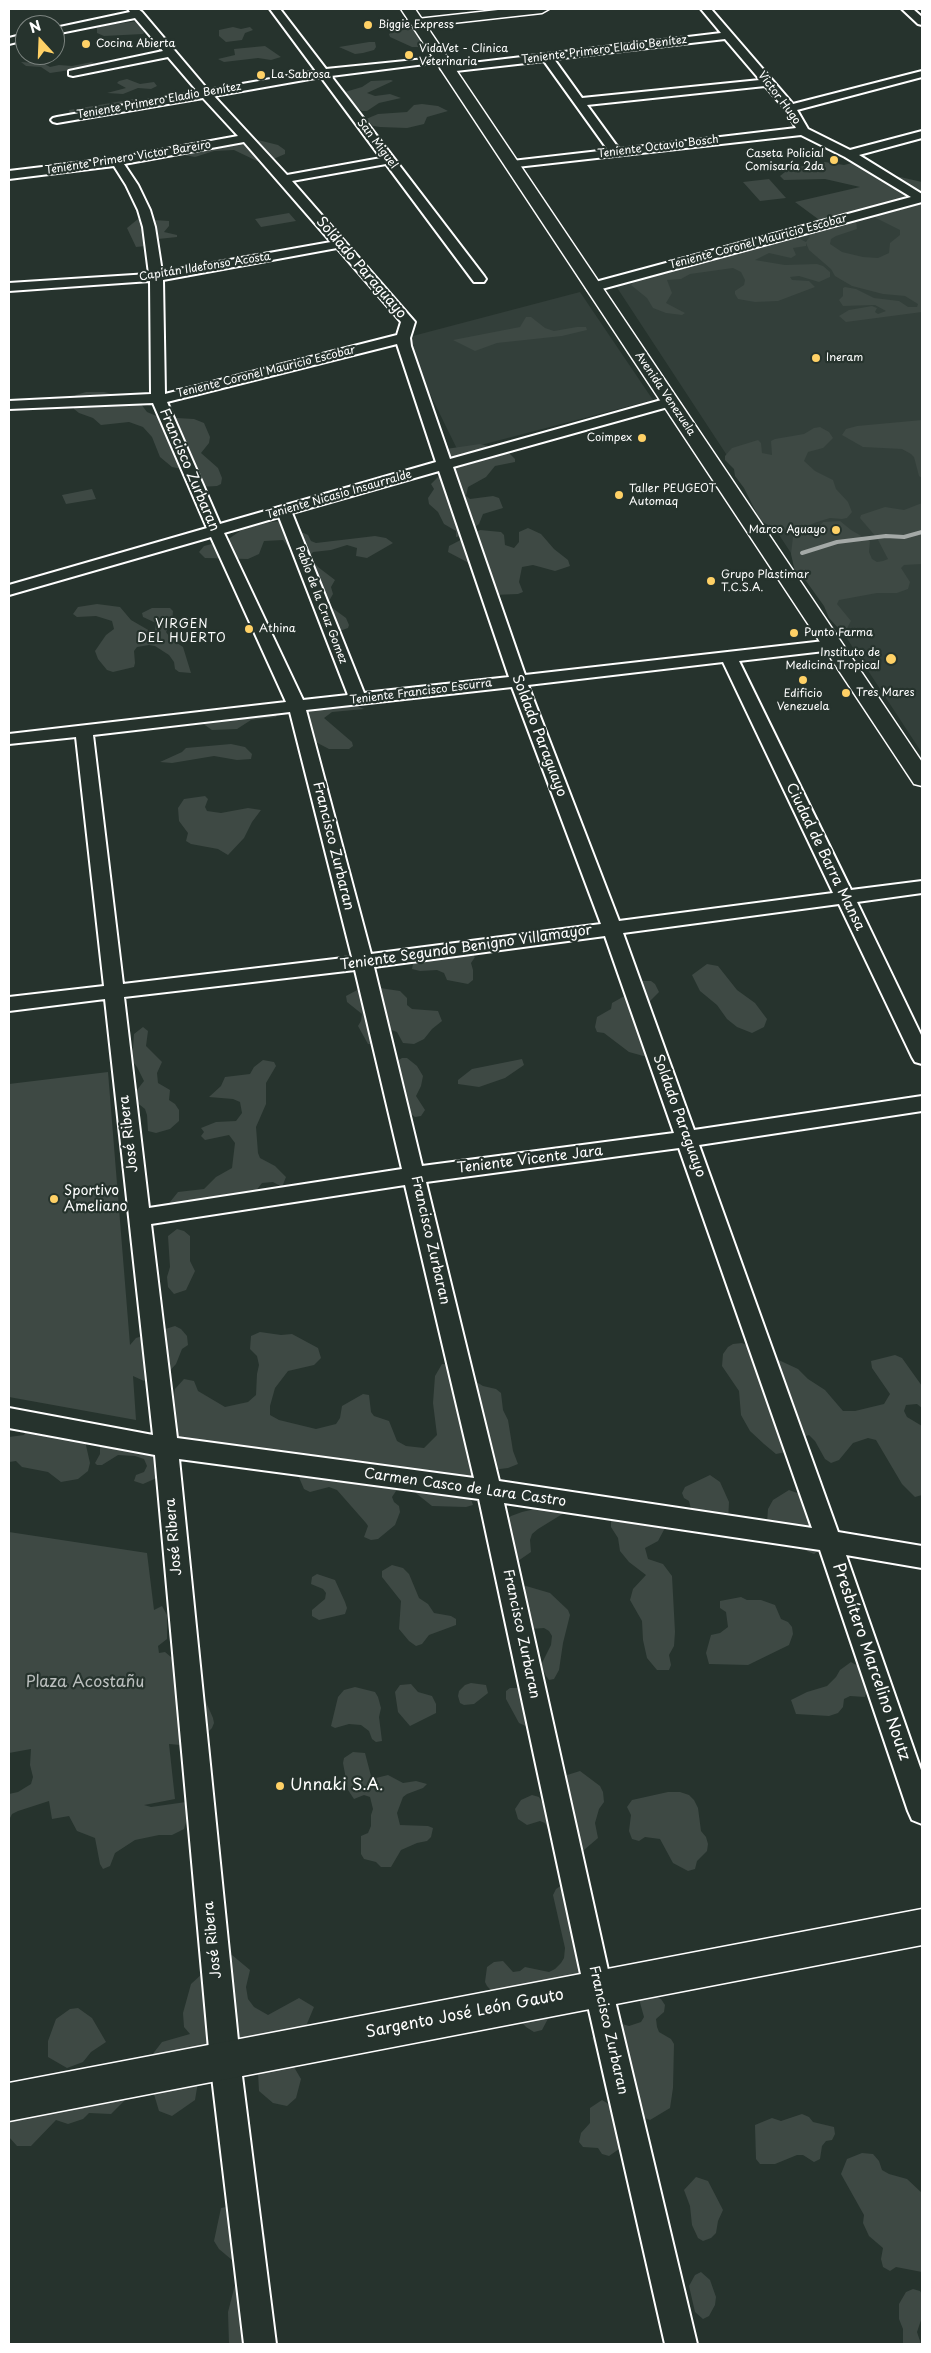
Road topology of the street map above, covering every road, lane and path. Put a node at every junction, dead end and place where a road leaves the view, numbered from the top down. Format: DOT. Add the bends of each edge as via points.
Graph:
graph roads {
  1 [pos="275,9"];
  2 [pos="408,9"];
  3 [pos="542,9"];
  4 [pos="706,9"];
  5 [pos="907,9"];
  6 [pos="136,11"];
  7 [pos="922,22"];
  8 [pos="417,23"];
  9 [pos="65,29"];
  10 [pos="730,35"];
  11 [pos="171,53"];
  12 [pos="548,57"];
  13 [pos="444,64"];
  14 [pos="73,73"];
  15 [pos="324,73"];
  16 [pos="922,74"];
  17 [pos="769,82"];
  18 [pos="205,93"];
  19 [pos="579,102"];
  20 [pos="790,108"];
  21 [pos="57,120"];
  22 [pos="804,131"];
  23 [pos="922,134"];
  24 [pos="247,138"];
  25 [pos="615,152"];
  26 [pos="849,154"];
  27 [pos="389,160"];
  28 [pos="117,162"];
  29 [pos="512,165"];
  30 [pos="9,175"];
  31 [pos="284,179"];
  32 [pos="922,198"];
  33 [pos="339,244"];
  34 [pos="156,278"];
  35 [pos="479,279"];
  36 [pos="9,287"];
  37 [pos="593,287"];
  38 [pos="403,338"];
  39 [pos="158,398"];
  40 [pos="670,402"];
  41 [pos="9,405"];
  42 [pos="443,465"];
  43 [pos="284,511"];
  44 [pos="215,530"];
  45 [pos="9,590"];
  46 [pos="833,645"];
  47 [pos="729,657"];
  48 [pos="518,680"];
  49 [pos="358,700"];
  50 [pos="297,708"];
  51 [pos="84,730"];
  52 [pos="9,739"];
  53 [pos="922,779"];
  54 [pos="922,887"];
  55 [pos="844,897"];
  56 [pos="612,929"];
  57 [pos="363,962"];
  58 [pos="112,992"];
  59 [pos="9,1004"];
  60 [pos="922,1057"];
  61 [pos="922,1103"];
  62 [pos="687,1139"];
  63 [pos="415,1175"];
  64 [pos="139,1218"];
  65 [pos="9,1418"];
  66 [pos="166,1447"];
  67 [pos="489,1490"];
  68 [pos="829,1541"];
  69 [pos="922,1557"];
  70 [pos="922,1811"];
  71 [pos="922,1927"];
  72 [pos="598,1988"];
  73 [pos="225,2060"];
  74 [pos="9,2102"];
  75 [pos="260,2344"];
  76 [pos="681,2344"];
  1 -- 15 [label="street, San Miguel"];
  2 -- 8 [label="main road, Avenida Venezuela"];
  3 -- 8 [label="main road"];
  4 -- 10 [label="street, Victor Hugo"];
  5 -- 7 [label="street"];
  6 -- 9 [label="street"];
  6 -- 11 [label="street, Soldado Paraguayo"];
  8 -- 13 [label="main road, Avenida Venezuela"];
  10 -- 12 [label="street, Teniente Primero Eladio Benítez"];
  10 -- 17 [label="street, Victor Hugo"];
  11 -- 14 [label="street"];
  11 -- 18 [label="street, Soldado Paraguayo"];
  12 -- 13 [label="street, Teniente Primero Eladio Benítez"];
  12 -- 19 [label="street"];
  13 -- 15 [label="street, Teniente Primero Eladio Benítez"];
  13 -- 29 [label="main road, Avenida Venezuela"];
  15 -- 18 [label="street, Teniente Primero Eladio Benítez"];
  15 -- 27 [label="street, San Miguel"];
  16 -- 20 [label="street"];
  17 -- 19 [label="street"];
  17 -- 20 [label="street, Victor Hugo"];
  18 -- 21 [label="street, Teniente Primero Eladio Benítez"];
  18 -- 24 [label="street, Soldado Paraguayo"];
  19 -- 25 [label="street"];
  20 -- 22 [label="street, Victor Hugo"];
  22 -- 25 [label="street, Teniente Octavio Bosch"];
  22 -- 26 [label="street, Victor Hugo"];
  23 -- 26 [label="street"];
  24 -- 28 [label="street, Teniente Primero Victor Bareiro"];
  24 -- 31 [label="street, Soldado Paraguayo"];
  25 -- 29 [label="street, Teniente Octavio Bosch"];
  26 -- 32 [label="street, Victor Hugo"];
  27 -- 31 [label="street"];
  27 -- 35 [label="street, San Miguel"];
  28 -- 30 [label="street, Teniente Primero Victor Bareiro"];
  28 -- 34 [label="street, Francisco Zurbaran" via="132,185 147,219"];
  29 -- 37 [label="main road, Avenida Venezuela"];
  31 -- 33 [label="street, Soldado Paraguayo"];
  32 -- 37 [label="street, Teniente Coronel Mauricio Escobar"];
  33 -- 34 [label="street, Capitán Ildefonso Acosta"];
  33 -- 38 [label="street, Soldado Paraguayo" via="408,322"];
  34 -- 36 [label="street, Capitán Ildefonso Acosta"];
  34 -- 39 [label="street, Francisco Zurbaran"];
  37 -- 40 [label="main road, Avenida Venezuela"];
  38 -- 39 [label="street, Teniente Coronel Mauricio Escobar"];
  38 -- 42 [label="street, Soldado Paraguayo"];
  39 -- 41 [label="street, Teniente Coronel Mauricio Escobar"];
  39 -- 44 [label="street, Francisco Zurbaran"];
  40 -- 42 [label="street, Teniente Nicasio Insaurralde"];
  40 -- 46 [label="main road, Avenida Venezuela"];
  42 -- 43 [label="street, Teniente Nicasio Insaurralde"];
  42 -- 48 [label="street, Soldado Paraguayo"];
  43 -- 44 [label="street, Teniente Nicasio Insaurralde"];
  43 -- 49 [label="street, Pablo de la Cruz Gomez"];
  44 -- 45 [label="street, Teniente Nicasio Insaurralde"];
  44 -- 50 [label="street, Francisco Zurbaran"];
  46 -- 47 [label="street, Teniente Francisco Escurra"];
  46 -- 53 [label="main road, Avenida Venezuela"];
  47 -- 48 [label="street, Teniente Francisco Escurra"];
  47 -- 55 [label="street, Ciudad de Barra Mansa"];
  48 -- 49 [label="street, Teniente Francisco Escurra"];
  48 -- 56 [label="street, Soldado Paraguayo"];
  49 -- 50 [label="street, Teniente Francisco Escurra"];
  50 -- 51 [label="street, Teniente Francisco Escurra"];
  50 -- 57 [label="street, Francisco Zurbaran"];
  51 -- 52 [label="street, Teniente Francisco Escurra"];
  51 -- 58 [label="street, José Ribera"];
  54 -- 55 [label="street, Teniente Segundo Benigno Villamayor"];
  55 -- 56 [label="street, Teniente Segundo Benigno Villamayor"];
  55 -- 60 [label="street, Ciudad de Barra Mansa"];
  56 -- 57 [label="street, Teniente Segundo Benigno Villamayor"];
  56 -- 62 [label="street, Soldado Paraguayo"];
  57 -- 58 [label="street, Teniente Segundo Benigno Villamayor"];
  57 -- 63 [label="street, Francisco Zurbaran"];
  58 -- 59 [label="street, Teniente Segundo Benigno Villamayor"];
  58 -- 64 [label="street, José Ribera"];
  61 -- 62 [label="street, Teniente Vicente Jara"];
  62 -- 63 [label="street, Teniente Vicente Jara"];
  62 -- 68 [label="street, Soldado Paraguayo"];
  63 -- 64 [label="street, Teniente Vicente Jara"];
  63 -- 67 [label="street, Francisco Zurbaran"];
  64 -- 66 [label="street, José Ribera"];
  65 -- 66 [label="street, Carmen Casco de Lara Castro"];
  66 -- 67 [label="street, Carmen Casco de Lara Castro"];
  66 -- 73 [label="street, José Ribera"];
  67 -- 68 [label="street, Carmen Casco de Lara Castro"];
  67 -- 72 [label="street, Francisco Zurbaran"];
  68 -- 69 [label="street, Carmen Casco de Lara Castro"];
  68 -- 70 [label="street, Presbítero Marcelino Noutz"];
  71 -- 72 [label="main road, Sargento José León Gauto"];
  72 -- 73 [label="main road, Sargento José León Gauto"];
  72 -- 76 [label="street, Francisco Zurbaran"];
  73 -- 74 [label="main road, Sargento José León Gauto"];
  73 -- 75 [label="street, José Ribera"];
}
